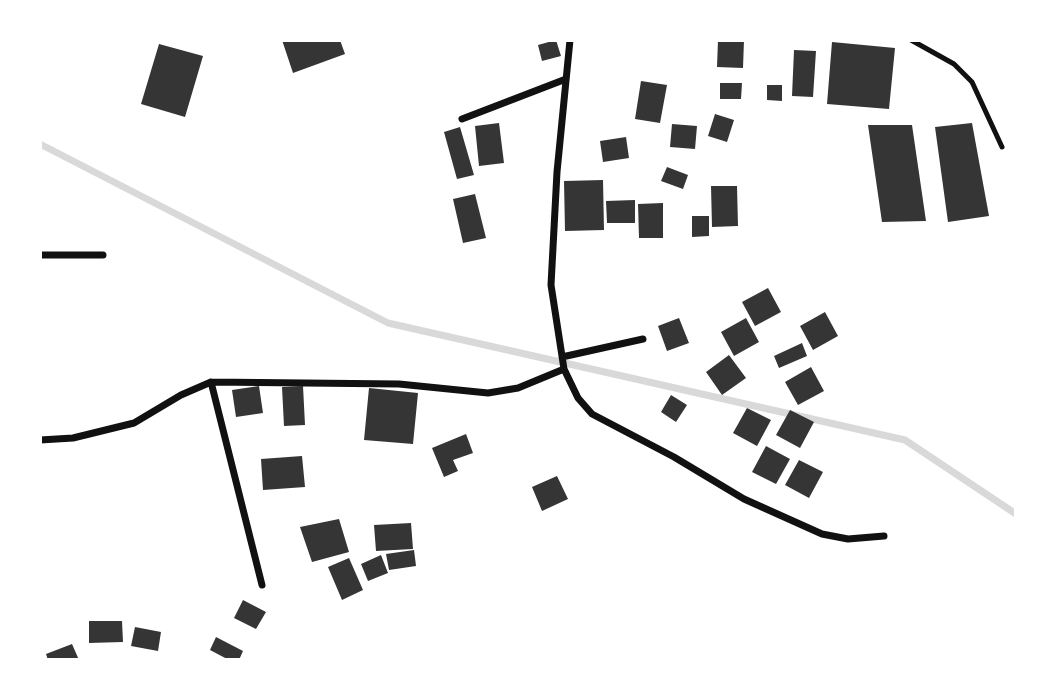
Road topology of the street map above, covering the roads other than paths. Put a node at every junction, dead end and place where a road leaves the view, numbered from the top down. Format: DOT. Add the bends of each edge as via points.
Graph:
graph roads {
  1 [pos="570,40"];
  2 [pos="911,40"];
  3 [pos="566,79"];
  4 [pos="462,119"];
  5 [pos="1002,147"];
  6 [pos="40,255"];
  7 [pos="103,255"];
  8 [pos="643,339"];
  9 [pos="562,357"];
  10 [pos="564,369"];
  11 [pos="211,382"];
  12 [pos="40,440"];
  13 [pos="884,537"];
  14 [pos="262,585"];
  1 -- 3 [label="street"];
  2 -- 5 [label="lane" via="954,64 972,82"];
  3 -- 4 [label="street"];
  3 -- 9 [label="street" via="551,285"];
  6 -- 7 [label="street"];
  8 -- 9 [label="street"];
  9 -- 10 [label="street"];
  10 -- 11 [label="street" via="518,388 488,393 398,384"];
  10 -- 13 [label="street" via="578,398 593,414 744,499 822,534 848,539"];
  11 -- 12 [label="street" via="181,394 134,423 73,438"];
  11 -- 14 [label="street"];
}
